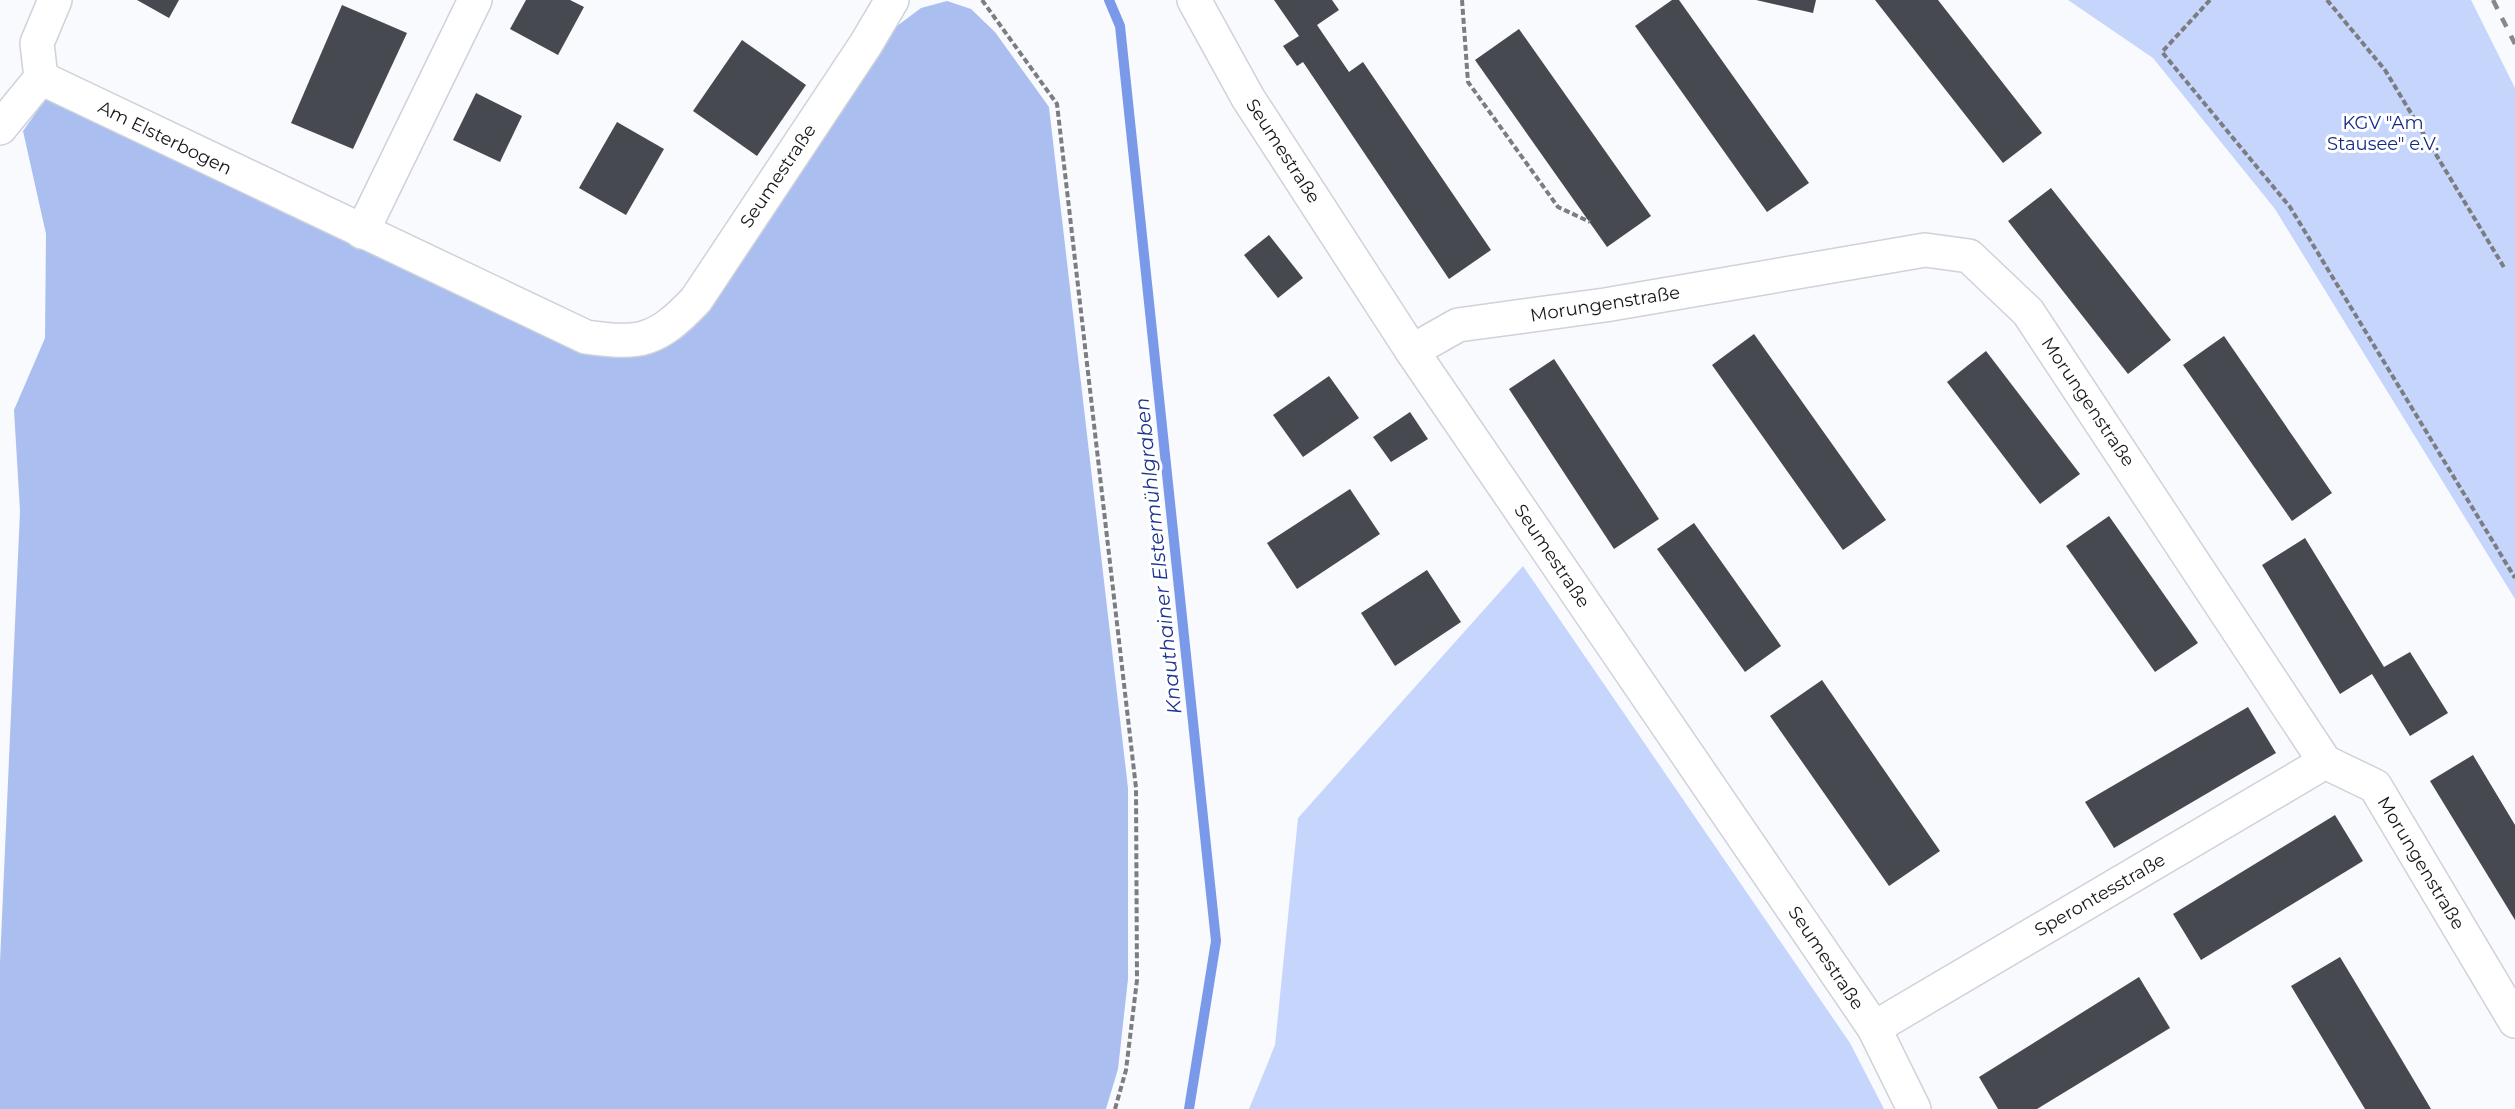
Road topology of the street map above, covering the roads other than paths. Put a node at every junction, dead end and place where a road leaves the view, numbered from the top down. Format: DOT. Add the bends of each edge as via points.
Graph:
graph roads {
  1 [pos="55,0"];
  2 [pos="475,0"];
  3 [pos="892,0"];
  4 [pos="1194,0"];
  5 [pos="41,78"];
  6 [pos="0,128"];
  7 [pos="362,232"];
  8 [pos="650,338"];
  9 [pos="1412,351"];
  10 [pos="2325,762"];
  11 [pos="2515,1021"];
  12 [pos="1874,1028"];
  13 [pos="1914,1109"];
  1 -- 5 [label="street" via="37,43"];
  2 -- 7 [label="street"];
  3 -- 8 [label="street, Seumestraße" via="696,300 675,322"];
  4 -- 9 [label="street, Seumestraße" via="1248,98"];
  5 -- 6 [label="street"];
  5 -- 7 [label="street, Am Elsterbogen"];
  7 -- 8 [label="street, Am Elsterbogen" via="586,337 622,342"];
  9 -- 10 [label="street, Morungenstraße" via="1458,325 1605,305 1925,250 1969,256 2028,312"];
  9 -- 12 [label="street, Seumestraße"];
  10 -- 11 [label="street, Morungenstraße" via="2375,786"];
  10 -- 12 [label="street, Sperontesstraße"];
  12 -- 13 [label="street, Seumestraße"];
}
